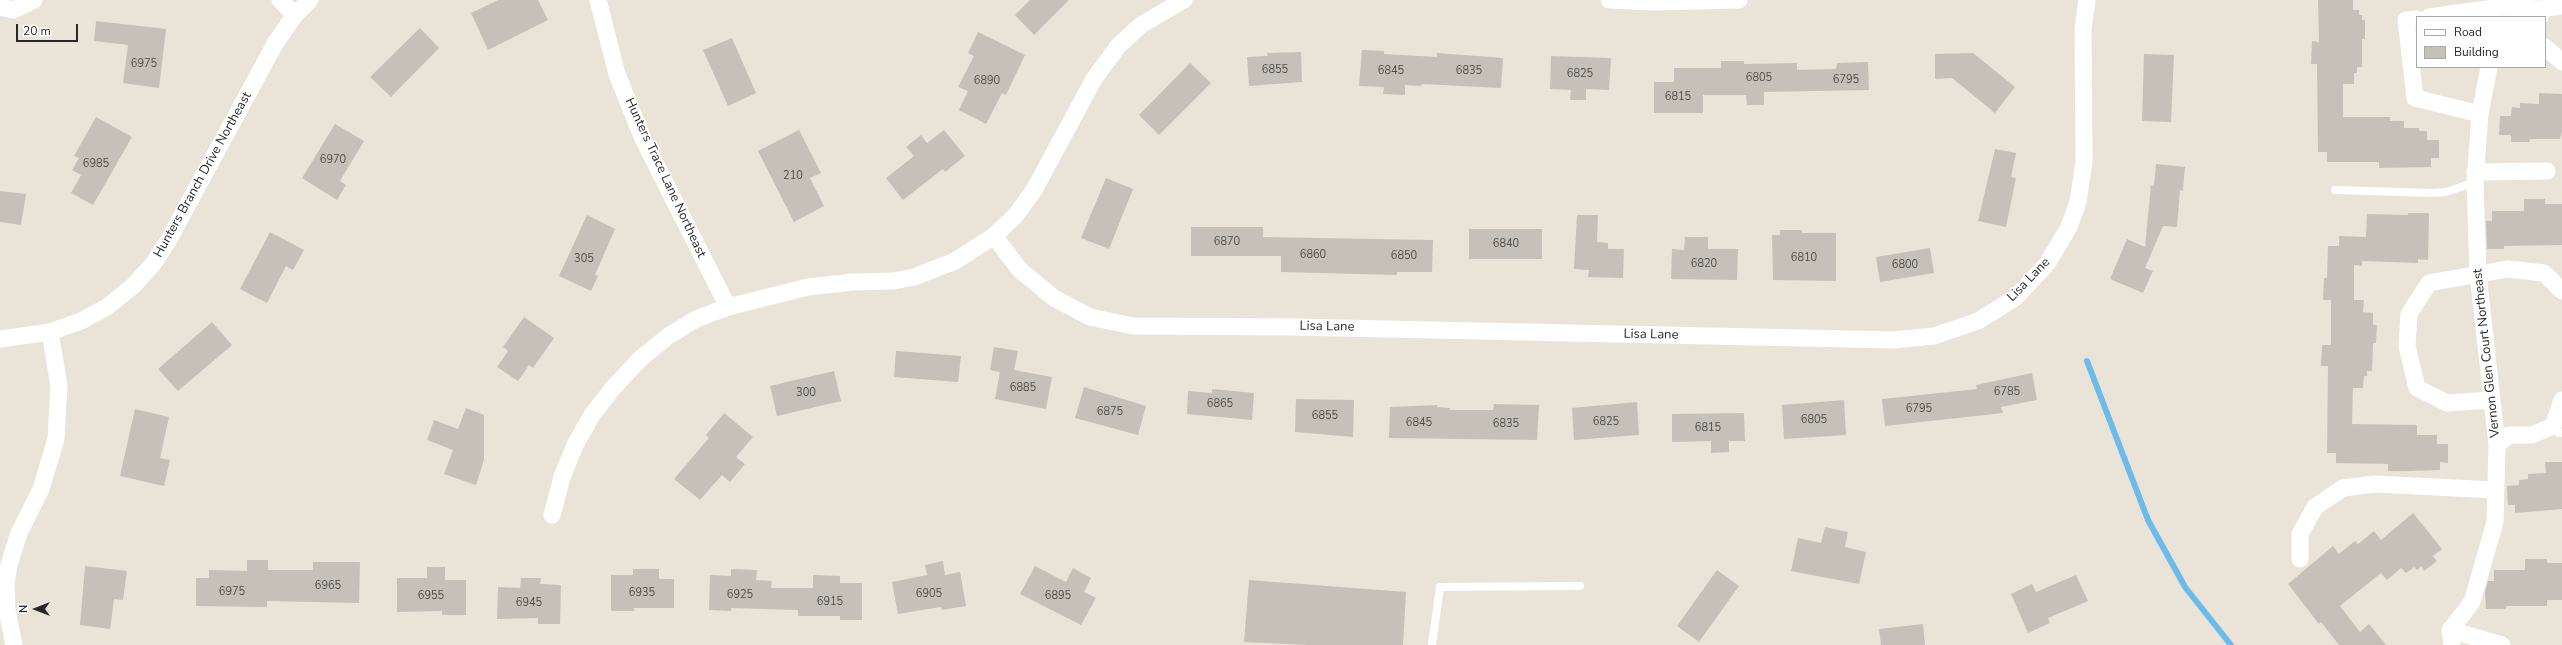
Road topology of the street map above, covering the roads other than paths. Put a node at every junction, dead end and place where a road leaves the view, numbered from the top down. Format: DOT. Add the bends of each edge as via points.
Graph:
graph roads {
  1 [pos="34,0"];
  2 [pos="280,0"];
  3 [pos="310,0"];
  4 [pos="598,0"];
  5 [pos="1184,0"];
  6 [pos="1609,0"];
  7 [pos="1739,0"];
  8 [pos="2082,1"];
  9 [pos="2562,6"];
  10 [pos="0,7"];
  11 [pos="2501,8"];
  12 [pos="2540,13"];
  13 [pos="295,15"];
  14 [pos="2437,16"];
  15 [pos="2416,19"];
  16 [pos="2546,48"];
  17 [pos="2562,62"];
  18 [pos="2489,68"];
  19 [pos="2480,114"];
  20 [pos="2547,171"];
  21 [pos="2475,177"];
  22 [pos="2335,190"];
  23 [pos="994,236"];
  24 [pos="2478,274"];
  25 [pos="2562,291"];
  26 [pos="728,307"];
  27 [pos="50,332"];
  28 [pos="0,339"];
  29 [pos="2492,400"];
  30 [pos="2562,400"];
  31 [pos="2557,430"];
  32 [pos="2497,445"];
  33 [pos="2495,490"];
  34 [pos="552,515"];
  35 [pos="2300,559"];
  36 [pos="1580,586"];
  37 [pos="2451,637"];
  38 [pos="14,645"];
  39 [pos="1432,645"];
  40 [pos="2502,645"];
  1 -- 10 [label="street" via="13,10"];
  2 -- 13 [label="street"];
  3 -- 13 [label="street, Hunters Branch Drive Northeast"];
  4 -- 26 [label="street, Hunters Trace Lane Northeast" via="617,74 643,139"];
  5 -- 23 [label="street" via="1141,26 1118,46 1094,79 1034,190 1016,214"];
  6 -- 7 [label="street"];
  8 -- 23 [label="street, Lisa Lane" via="2084,162 2078,202 2069,227 2047,264 2015,298 1978,321 1934,336 1894,340 1294,326 1133,326 1090,316 1054,298 1020,270"];
  9 -- 12 [label="street"];
  11 -- 12 [label="street"];
  11 -- 14 [label="street"];
  13 -- 27 [label="street, Hunters Branch Drive Northeast" via="276,42 153,264 133,286 107,307 81,321"];
  15 -- 19 [label="street" via="2406,20 2415,98"];
  16 -- 17 [label="street"];
  18 -- 19 [label="street, Vernon Glen Court Northeast"];
  19 -- 21 [label="street, Vernon Glen Court Northeast"];
  20 -- 21 [label="street"];
  21 -- 22 [label="lane" via="2446,192"];
  21 -- 24 [label="street, Vernon Glen Court Northeast"];
  23 -- 26 [label="street" via="955,261 914,277 893,281 808,287"];
  24 -- 25 [label="street" via="2507,269 2544,273"];
  24 -- 29 [label="street, Vernon Glen Court Northeast"];
  24 -- 29 [label="street" via="2429,283 2409,314 2407,346 2417,388 2447,403"];
  26 -- 34 [label="street" via="696,319 667,337 640,359 613,388 592,415 575,445 562,477"];
  27 -- 28 [label="street, Hunters Branch Drive Northeast"];
  27 -- 38 [label="street" via="59,386 56,439 41,489 20,533 9,565 6,584 7,610"];
  29 -- 32 [label="street, Vernon Glen Court Northeast"];
  30 -- 31 [label="street"];
  31 -- 32 [label="street" via="2532,435 2509,434"];
  32 -- 33 [label="street, Vernon Glen Court Northeast"];
  33 -- 35 [label="street" via="2375,484 2343,488 2315,507 2300,534"];
  33 -- 37 [label="street, Vernon Glen Court Northeast" via="2495,522 2472,602"];
  36 -- 39 [label="lane" via="1440,587"];
  37 -- 40 [label="street, Vernon Glen Court Northeast"];
}
